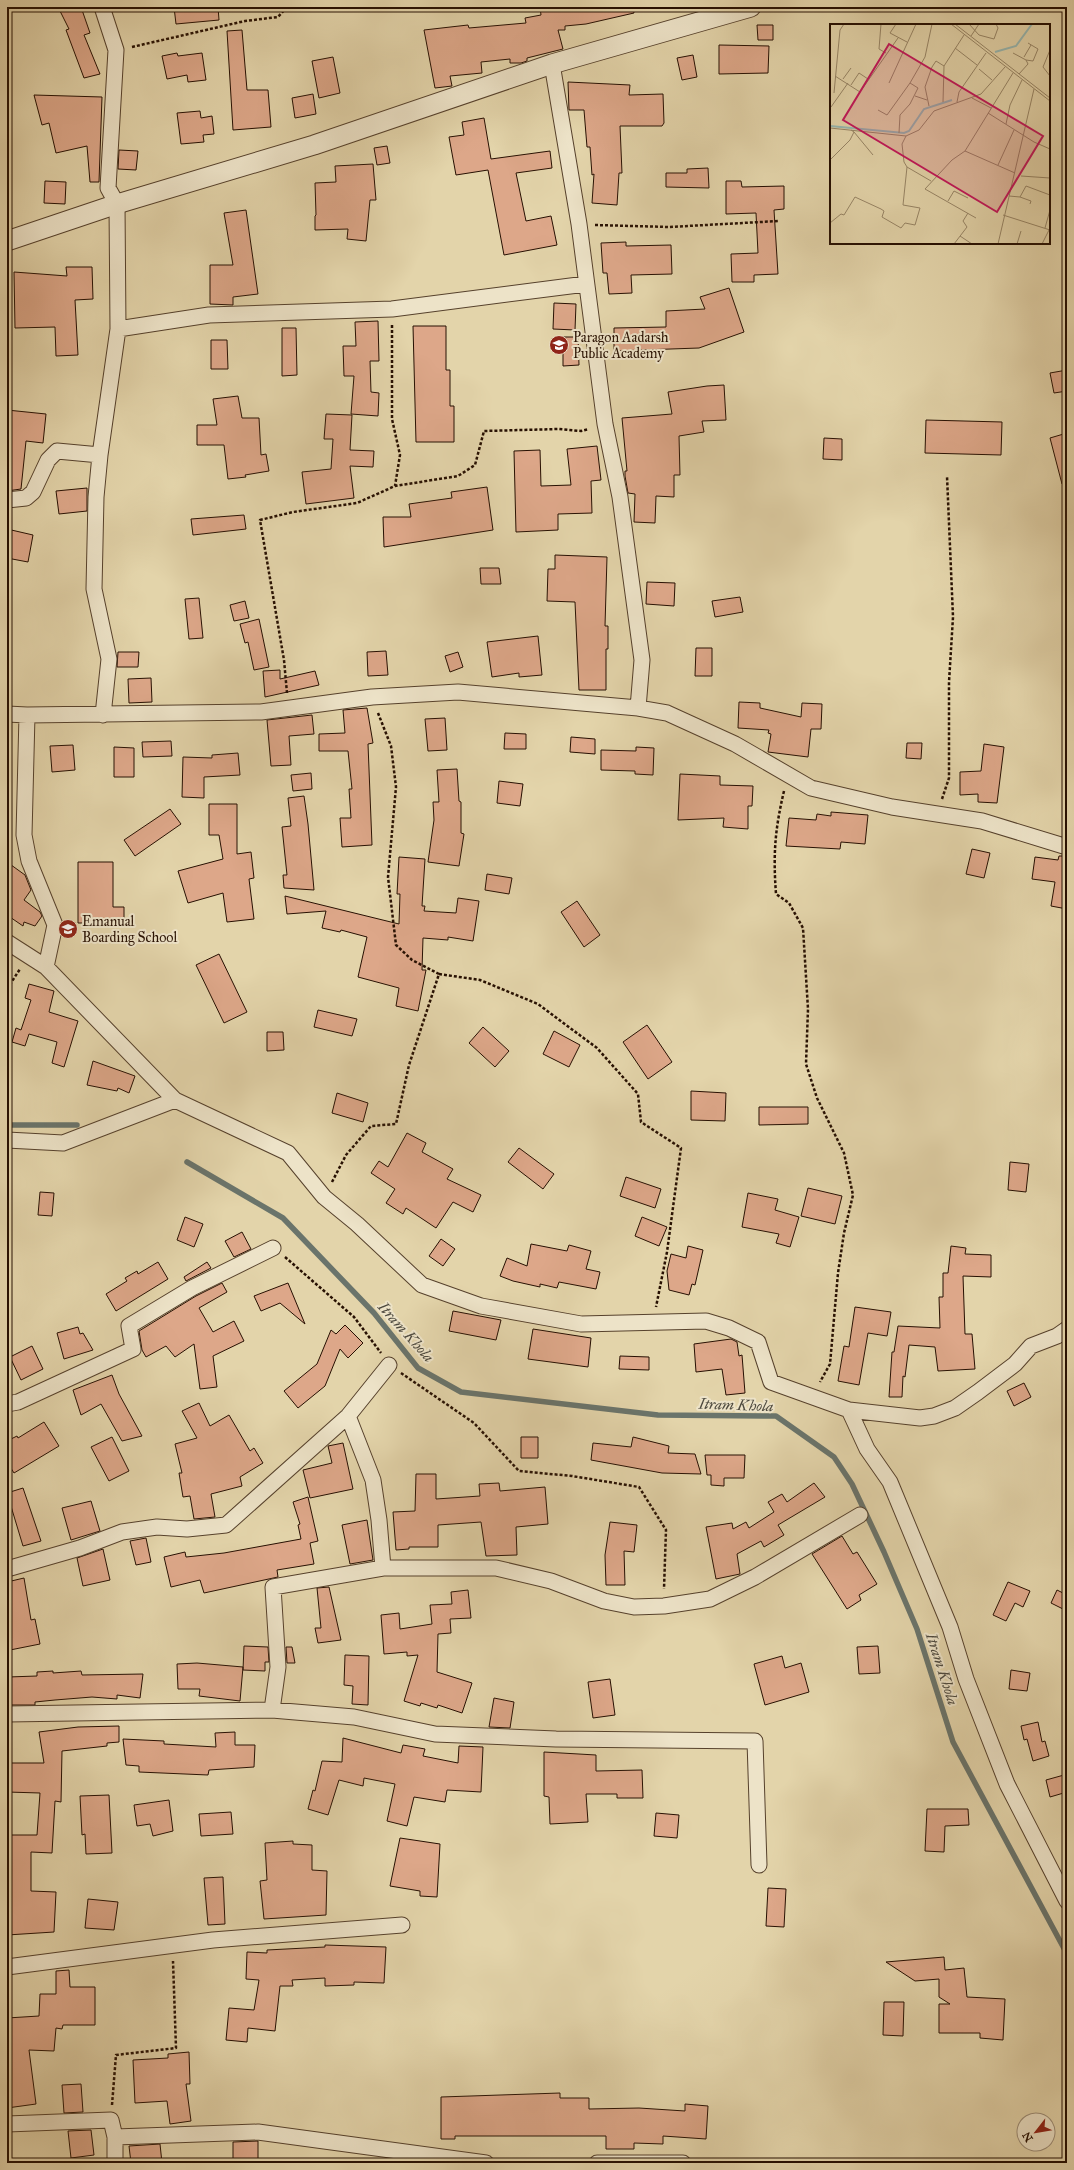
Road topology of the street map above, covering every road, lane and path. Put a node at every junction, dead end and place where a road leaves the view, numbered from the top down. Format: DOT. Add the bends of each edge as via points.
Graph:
graph roads {
  1 [pos="102,7"];
  2 [pos="287,7"];
  3 [pos="751,7"];
  4 [pos="116,50"];
  5 [pos="552,64"];
  6 [pos="118,204"];
  7 [pos="779,222"];
  8 [pos="579,224"];
  9 [pos="7,242"];
  10 [pos="586,284"];
  11 [pos="392,309"];
  12 [pos="118,329"];
  13 [pos="605,424"];
  14 [pos="100,455"];
  15 [pos="947,476"];
  16 [pos="395,486"];
  17 [pos="7,500"];
  18 [pos="372,697"];
  19 [pos="289,708"];
  20 [pos="638,708"];
  21 [pos="7,714"];
  22 [pos="27,715"];
  23 [pos="103,715"];
  24 [pos="788,775"];
  25 [pos="936,814"];
  26 [pos="1067,847"];
  27 [pos="7,942"];
  28 [pos="28,957"];
  29 [pos="46,967"];
  30 [pos="439,974"];
  31 [pos="7,989"];
  32 [pos="176,1100"];
  33 [pos="7,1140"];
  34 [pos="324,1197"];
  35 [pos="274,1248"];
  36 [pos="653,1323"];
  37 [pos="1067,1329"];
  38 [pos="389,1365"];
  39 [pos="812,1397"];
  40 [pos="7,1404"];
  41 [pos="849,1410"];
  42 [pos="348,1416"];
  43 [pos="860,1515"];
  44 [pos="383,1568"];
  45 [pos="7,1569"];
  46 [pos="664,1606"];
  47 [pos="272,1710"];
  48 [pos="7,1714"];
  49 [pos="759,1865"];
  50 [pos="1067,1902"];
  51 [pos="402,1925"];
  52 [pos="173,1946"];
  53 [pos="7,1967"];
  54 [pos="111,2120"];
  55 [pos="7,2124"];
  56 [pos="115,2137"];
  57 [pos="115,2163"];
  58 [pos="486,2163"];
  59 [pos="597,2163"];
  60 [pos="683,2163"];
  1 -- 4 [label="street"];
  2 -- 4 [label="path" via="278,17 245,21"];
  3 -- 5 [label="street"];
  4 -- 6 [label="street" via="108,188"];
  5 -- 6 [label="street" via="314,145"];
  5 -- 8 [label="street"];
  6 -- 9 [label="street"];
  6 -- 12 [label="street"];
  7 -- 8 [label="path" via="669,227"];
  8 -- 10 [label="street"];
  10 -- 11 [label="street"];
  10 -- 13 [label="street"];
  11 -- 12 [label="street" via="209,315"];
  11 -- 16 [label="path" via="392,418 400,455"];
  12 -- 14 [label="street"];
  13 -- 16 [label="path" via="581,431 484,431 475,466 458,476"];
  13 -- 20 [label="street" via="620,497 642,660"];
  14 -- 17 [label="street" via="56,451 48,460 33,492 26,498"];
  14 -- 23 [label="street" via="96,497 94,589 109,659"];
  15 -- 25 [label="path" via="953,617 949,682 949,778"];
  16 -- 19 [label="path" via="356,503 293,512 260,520 284,660"];
  18 -- 19 [label="street"];
  18 -- 20 [label="street" via="458,692"];
  18 -- 30 [label="path" via="391,746 396,787 388,878 396,945 412,960"];
  19 -- 23 [label="street" via="261,712"];
  20 -- 24 [label="street" via="668,713 735,744"];
  21 -- 22 [label="street"];
  22 -- 23 [label="street"];
  22 -- 29 [label="street" via="24,835 29,861 56,925"];
  24 -- 25 [label="street" via="811,788 892,807"];
  24 -- 39 [label="path" via="776,825 776,894 789,903 803,928 808,1009 806,1064 817,1098 844,1153 853,1195 838,1273 830,1364"];
  25 -- 26 [label="street" via="982,821"];
  27 -- 28 [label="street"];
  28 -- 29 [label="street"];
  28 -- 31 [label="path"];
  29 -- 32 [label="street"];
  30 -- 34 [label="path" via="409,1066 396,1124 371,1126 346,1155"];
  30 -- 36 [label="path" via="480,980 538,1004 597,1048 638,1094 641,1122 681,1148 667,1252"];
  32 -- 33 [label="street" via="63,1143"];
  32 -- 34 [label="street" via="288,1153"];
  34 -- 36 [label="street" via="358,1224 422,1285 482,1306 580,1324"];
  35 -- 38 [label="path" via="354,1317"];
  35 -- 40 [label="street" via="192,1288 129,1326 132,1349 18,1402"];
  36 -- 39 [label="street" via="706,1321 730,1328 758,1342 771,1382"];
  37 -- 41 [label="street" via="1057,1336 1031,1346 1015,1364 978,1392 955,1408 934,1416 920,1418"];
  38 -- 42 [label="street"];
  38 -- 46 [label="path" via="474,1423 519,1471 572,1476 639,1487 666,1530"];
  39 -- 41 [label="street"];
  41 -- 50 [label="street" via="866,1449 890,1482 915,1538 1007,1784"];
  42 -- 44 [label="street" via="373,1480"];
  42 -- 45 [label="street" via="226,1526 187,1529 157,1527 122,1532 80,1548"];
  43 -- 46 [label="street" via="755,1577 710,1600"];
  44 -- 46 [label="street" via="496,1568 551,1581 604,1601 634,1607"];
  44 -- 47 [label="street" via="274,1587 278,1667"];
  47 -- 48 [label="street"];
  47 -- 49 [label="street" via="354,1717 435,1734 556,1739 755,1741"];
  51 -- 52 [label="street" via="213,1940"];
  52 -- 53 [label="street"];
  52 -- 54 [label="path" via="176,2048 116,2055"];
  54 -- 55 [label="street"];
  54 -- 56 [label="street"];
  56 -- 57 [label="street"];
  56 -- 58 [label="street" via="258,2132"];
  59 -- 60 [label="street"];
}
